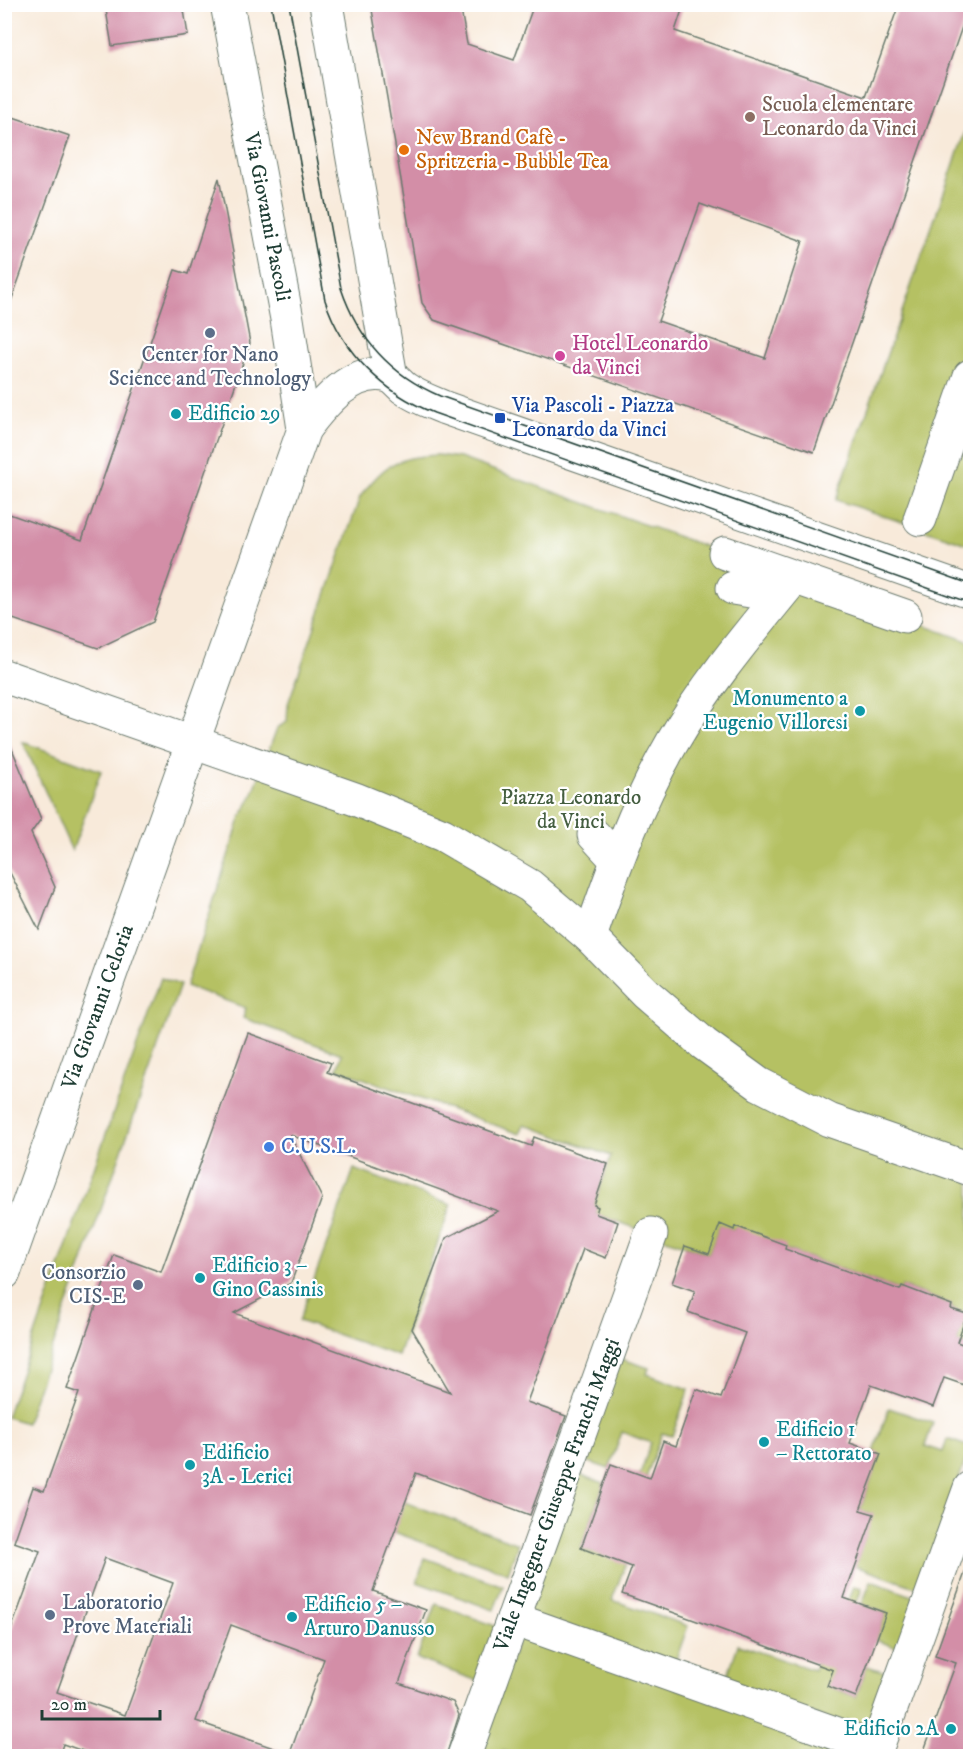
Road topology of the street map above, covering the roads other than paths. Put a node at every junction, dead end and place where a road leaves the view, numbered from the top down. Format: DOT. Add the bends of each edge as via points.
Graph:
graph roads {
  1 [pos="227,4"];
  2 [pos="326,4"];
  3 [pos="970,376"];
  4 [pos="391,377"];
  5 [pos="304,429"];
  6 [pos="920,519"];
  7 [pos="725,553"];
  8 [pos="787,587"];
  9 [pos="733,588"];
  10 [pos="970,592"];
  11 [pos="905,616"];
  12 [pos="4,676"];
  13 [pos="194,742"];
  14 [pos="594,835"];
  15 [pos="616,859"];
  16 [pos="590,937"];
  17 [pos="970,1169"];
  18 [pos="651,1234"];
  19 [pos="4,1273"];
  20 [pos="970,1488"];
  21 [pos="513,1619"];
  22 [pos="875,1752"];
  23 [pos="464,1756"];
  1 -- 5 [label="street, Via Giovanni Pascoli"];
  2 -- 4 [label="street"];
  3 -- 6 [label="street"];
  4 -- 5 [label="street" via="372,375 349,383 317,411"];
  4 -- 10 [label="street" via="404,388 445,408"];
  5 -- 13 [label="street"];
  7 -- 8 [label="street"];
  8 -- 9 [label="street"];
  8 -- 11 [label="street"];
  8 -- 15 [label="street" via="726,661 672,743"];
  12 -- 13 [label="street"];
  13 -- 16 [label="street" via="443,835 530,886"];
  13 -- 19 [label="street, Via Giovanni Celoria"];
  14 -- 15 [label="street"];
  15 -- 16 [label="street"];
  16 -- 17 [label="street" via="645,993 704,1044 759,1084 829,1120"];
  18 -- 21 [label="street, Viale Ingegner Giuseppe Franchi Maggi"];
  20 -- 22 [label="street"];
  21 -- 22 [label="street"];
  21 -- 23 [label="street, Viale Ingegner Giuseppe Franchi Maggi"];
}
